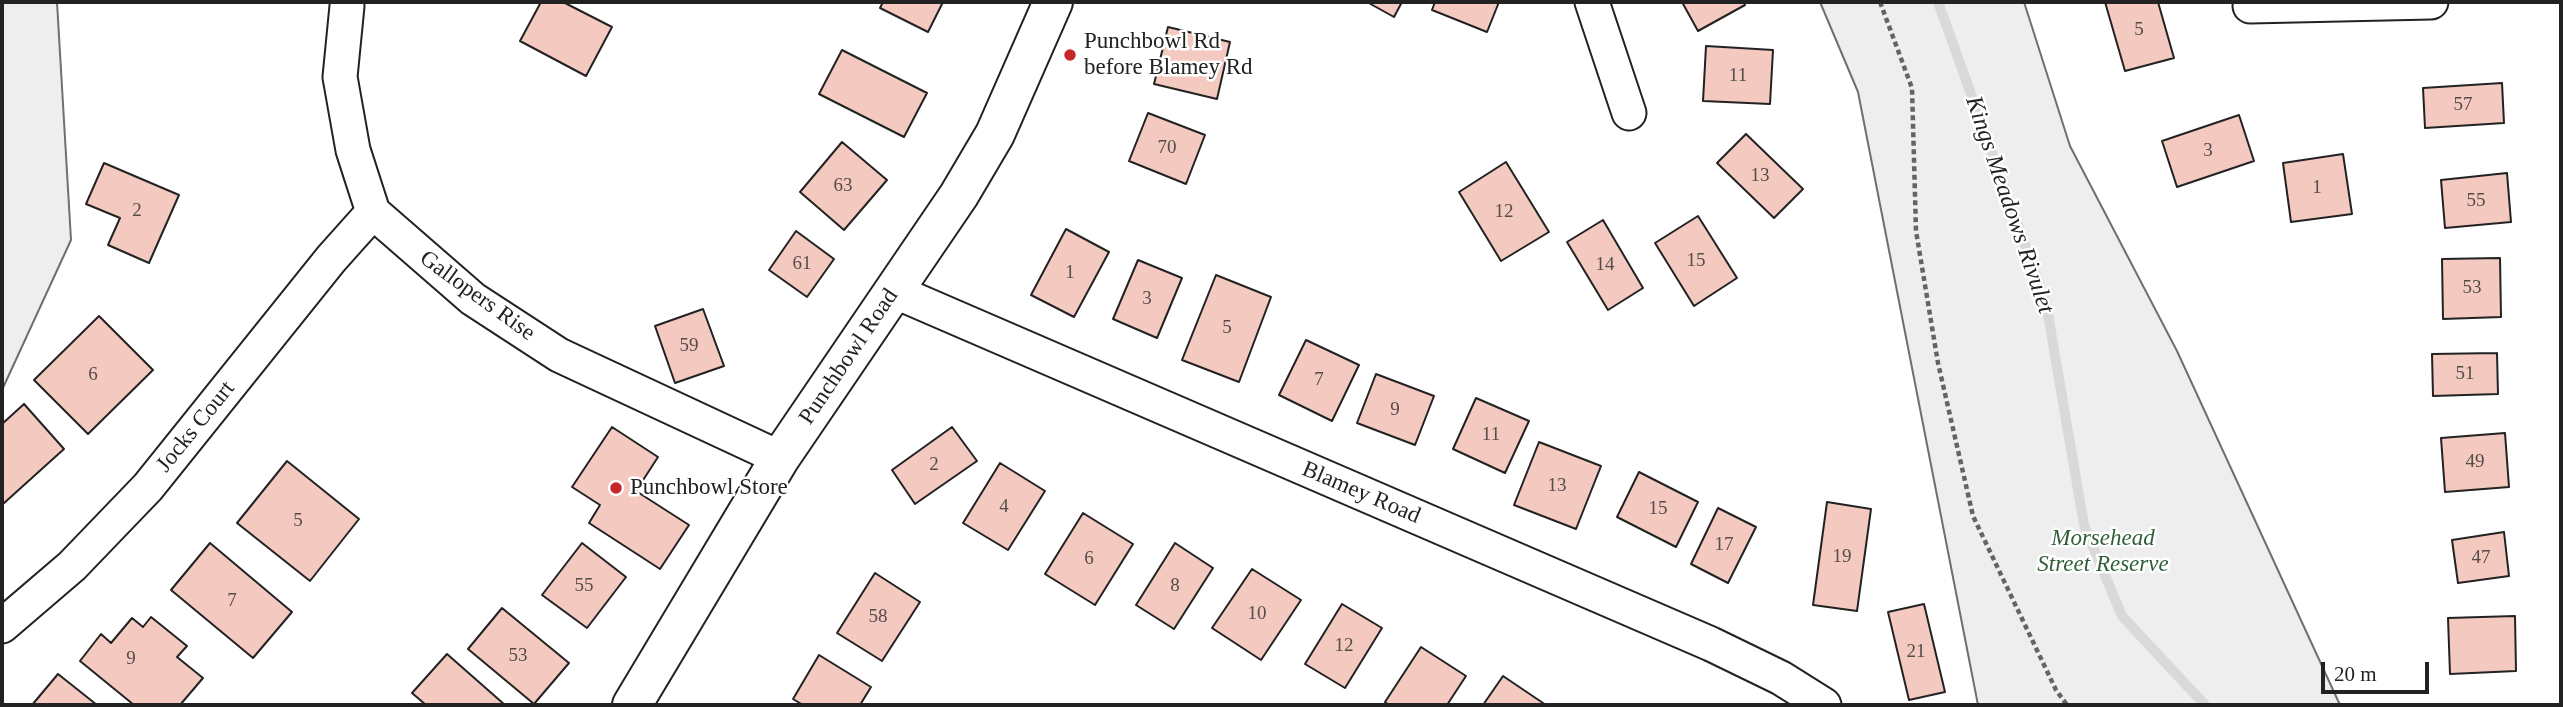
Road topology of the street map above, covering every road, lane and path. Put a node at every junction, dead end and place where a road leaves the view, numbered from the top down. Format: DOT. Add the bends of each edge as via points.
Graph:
graph roads {
  1 [pos="1053,2"];
  2 [pos="1592,2"];
  3 [pos="1880,2"];
  4 [pos="2431,2"];
  5 [pos="347,6"];
  6 [pos="2250,6"];
  7 [pos="1629,113"];
  8 [pos="373,212"];
  9 [pos="894,290"];
  10 [pos="780,458"];
  11 [pos="2,626"];
  12 [pos="632,705"];
  13 [pos="1824,705"];
  14 [pos="2067,705"];
  1 -- 9 [label="street, Punchbowl Road" via="995,134"];
  2 -- 7 [label="street"];
  3 -- 14 [label="path" via="1912,88 1916,231 1938,363 1973,516"];
  4 -- 6 [label="street"];
  5 -- 8 [label="street" via="340,77 354,150"];
  8 -- 10 [label="street, Gallopers Rise" via="473,299 559,355"];
  8 -- 11 [label="street, Jocks Court" via="148,487 72,566"];
  9 -- 10 [label="street, Punchbowl Road"];
  9 -- 13 [label="street, Blamey Road" via="1712,644"];
  10 -- 12 [label="street, Punchbowl Road"];
}
